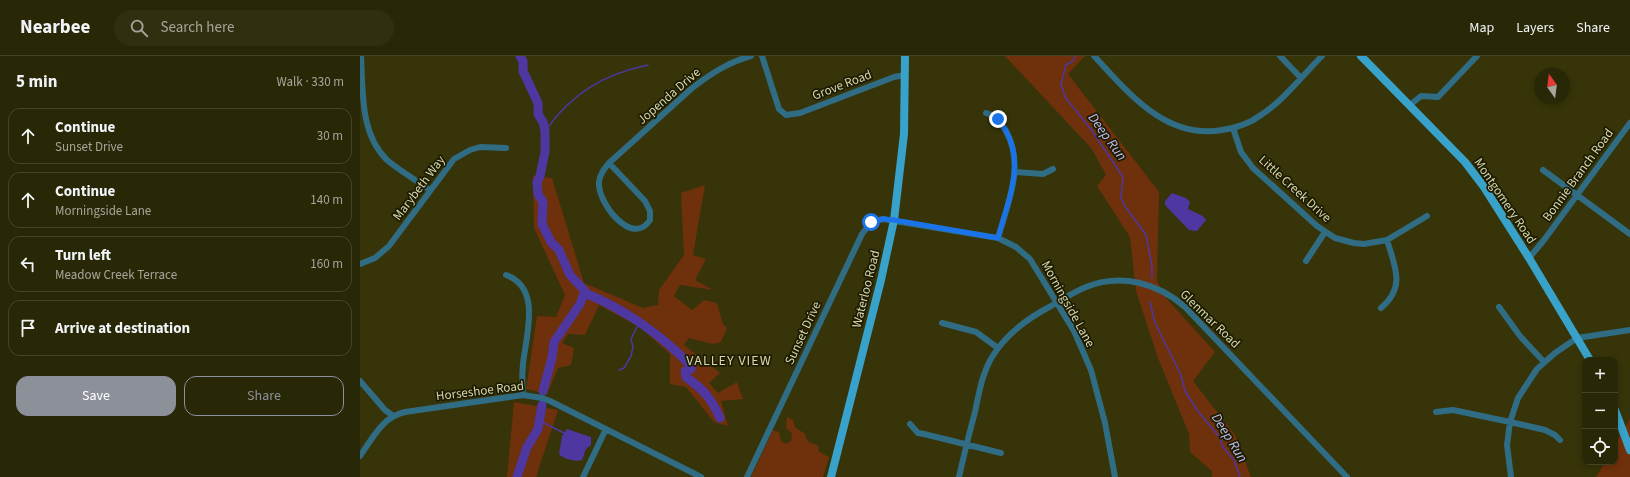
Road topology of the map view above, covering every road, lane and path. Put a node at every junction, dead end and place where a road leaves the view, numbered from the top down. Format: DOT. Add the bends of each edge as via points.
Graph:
graph roads {
  1 [pos="363,56"];
  2 [pos="751,56"];
  3 [pos="762,56"];
  4 [pos="905,56"];
  5 [pos="1094,56"];
  6 [pos="1280,56"];
  7 [pos="1322,56"];
  8 [pos="1361,56"];
  9 [pos="1477,56"];
  10 [pos="906,75"];
  11 [pos="1300,77"];
  12 [pos="1410,105"];
  13 [pos="986,113"];
  14 [pos="1630,123"];
  15 [pos="1233,128"];
  16 [pos="506,148"];
  17 [pos="609,163"];
  18 [pos="1053,169"];
  19 [pos="1543,170"];
  20 [pos="1016,172"];
  21 [pos="430,190"];
  22 [pos="1577,195"];
  23 [pos="1427,216"];
  24 [pos="894,220"];
  25 [pos="1325,232"];
  26 [pos="1630,234"];
  27 [pos="998,238"];
  28 [pos="1387,240"];
  29 [pos="1529,258"];
  30 [pos="1306,261"];
  31 [pos="360,264"];
  32 [pos="506,275"];
  33 [pos="1057,302"];
  34 [pos="1499,307"];
  35 [pos="1381,308"];
  36 [pos="942,323"];
  37 [pos="1630,330"];
  38 [pos="1577,338"];
  39 [pos="998,348"];
  40 [pos="1588,357"];
  41 [pos="1544,362"];
  42 [pos="360,381"];
  43 [pos="523,395"];
  44 [pos="1436,412"];
  45 [pos="392,415"];
  46 [pos="1618,418"];
  47 [pos="1510,422"];
  48 [pos="910,424"];
  49 [pos="606,429"];
  50 [pos="1560,440"];
  51 [pos="967,445"];
  52 [pos="1630,450"];
  53 [pos="1001,453"];
  54 [pos="360,456"];
  55 [pos="583,477"];
  56 [pos="701,477"];
  57 [pos="748,477"];
  58 [pos="831,477"];
  59 [pos="959,477"];
  60 [pos="1115,477"];
  61 [pos="1348,477"];
  62 [pos="1511,477"];
  1 -- 21 [label="street" via="366,118 371,137 388,160"];
  2 -- 17 [label="street, Jopenda Drive" via="719,69 705,78"];
  3 -- 10 [label="street, Grove Road" via="779,109 786,116"];
  4 -- 10 [label="main road, Waterloo Road"];
  5 -- 15 [label="street" via="1136,99 1160,119 1194,130 1216,131"];
  6 -- 11 [label="street"];
  7 -- 11 [label="street"];
  8 -- 12 [label="main road, Montgomery Road"];
  9 -- 12 [label="street" via="1441,94 1435,98 1421,96"];
  10 -- 24 [label="main road, Waterloo Road" via="903,146"];
  11 -- 15 [label="street" via="1261,116"];
  12 -- 29 [label="main road, Montgomery Road" via="1465,162"];
  13 -- 20 [label="street" via="998,119 1008,134"];
  14 -- 22 [label="street, Bonnie Branch Road"];
  15 -- 25 [label="street, Little Creek Drive" via="1241,152 1253,168"];
  16 -- 21 [label="street, Marybeth Way" via="480,147 462,154 448,166"];
  17 -- 17 [label="street, Jopenda Drive" via="599,182 604,203 622,224 632,230 643,228 650,220 648,206"];
  18 -- 20 [label="street" via="1043,174"];
  19 -- 22 [label="street"];
  20 -- 27 [label="street"];
  21 -- 31 [label="street, Marybeth Way" via="390,246 375,258"];
  22 -- 26 [label="street"];
  22 -- 29 [label="street, Bonnie Branch Road"];
  23 -- 28 [label="street, Little Creek Drive"];
  24 -- 27 [label="street, Morningside Lane"];
  24 -- 57 [label="street, Sunset Drive" via="877,220 866,226"];
  24 -- 58 [label="main road, Waterloo Road"];
  25 -- 28 [label="street, Little Creek Drive" via="1335,238 1354,243"];
  25 -- 30 [label="street"];
  27 -- 33 [label="street, Morningside Lane" via="1016,247 1030,259"];
  28 -- 35 [label="street" via="1396,268 1397,283 1393,297"];
  29 -- 38 [label="main road, Montgomery Road"];
  32 -- 43 [label="street" via="520,282 530,311 523,366"];
  33 -- 39 [label="street, Glenmar Road" via="1017,328"];
  33 -- 60 [label="street, Morningside Lane" via="1083,351 1096,387 1106,423"];
  33 -- 61 [label="street, Glenmar Road" via="1087,287 1111,281 1138,282 1174,297"];
  34 -- 41 [label="street" via="1520,336"];
  36 -- 39 [label="street" via="976,332"];
  37 -- 38 [label="street"];
  38 -- 40 [label="main road, Montgomery Road"];
  38 -- 41 [label="street"];
  39 -- 51 [label="street, Glenmar Road" via="985,372"];
  41 -- 47 [label="street" via="1524,387"];
  42 -- 45 [label="street"];
  43 -- 45 [label="street, Horseshoe Road"];
  43 -- 49 [label="street, Horseshoe Road" via="542,398"];
  44 -- 47 [label="street" via="1453,410"];
  45 -- 54 [label="street"];
  46 -- 52 [label="main road"];
  47 -- 50 [label="street" via="1545,430"];
  47 -- 62 [label="street" via="1507,445"];
  48 -- 51 [label="street" via="918,433"];
  49 -- 55 [label="street"];
  49 -- 56 [label="street, Horseshoe Road"];
  51 -- 53 [label="street"];
  51 -- 59 [label="street, Glenmar Road"];
}
